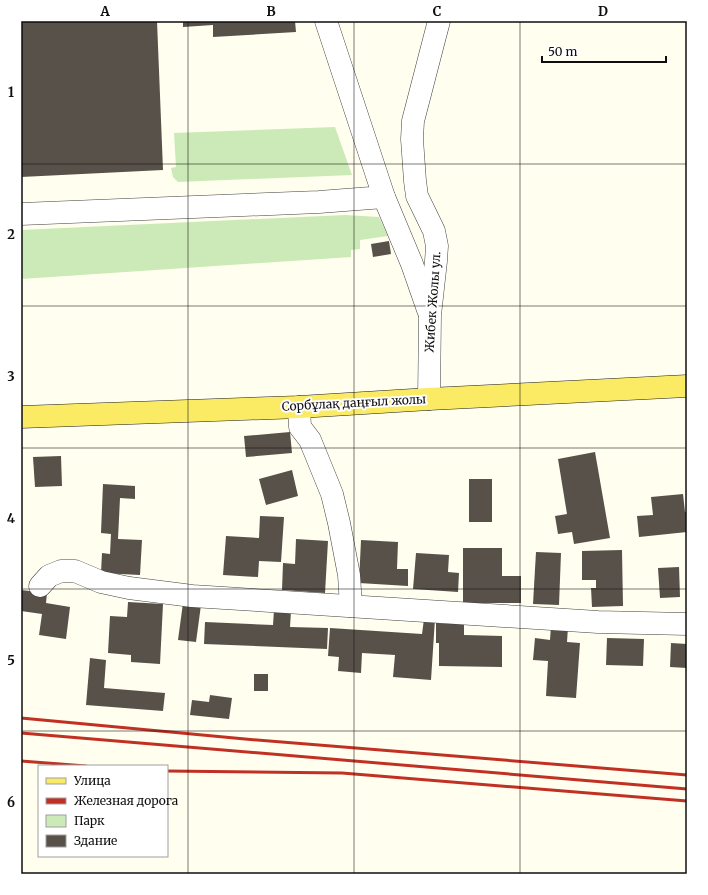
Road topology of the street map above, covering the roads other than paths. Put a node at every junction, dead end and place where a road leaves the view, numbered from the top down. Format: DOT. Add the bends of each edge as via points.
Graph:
graph roads {
  1 [pos="326,21"];
  2 [pos="439,21"];
  3 [pos="384,197"];
  4 [pos="21,214"];
  5 [pos="430,314"];
  6 [pos="687,386"];
  7 [pos="429,399"];
  8 [pos="299,407"];
  9 [pos="21,417"];
  10 [pos="40,586"];
  11 [pos="351,606"];
  12 [pos="687,624"];
  1 -- 3 [label="street"];
  2 -- 5 [label="street, Жибек Жолы ул." via="413,121 417,196 434,231 437,246"];
  3 -- 4 [label="street"];
  3 -- 5 [label="street"];
  5 -- 7 [label="street, Жибек Жолы ул."];
  6 -- 7 [label="main road, Сорбұлақ даңғыл жолы"];
  7 -- 8 [label="main road, Сорбұлақ даңғыл жолы"];
  8 -- 9 [label="main road, Сорбұлақ даңғыл жолы"];
  8 -- 11 [label="street" via="300,427 310,440 332,494 349,575"];
  10 -- 11 [label="street" via="49,576 61,571 75,572 101,582 129,588 192,596"];
  11 -- 12 [label="street" via="598,622"];
}
